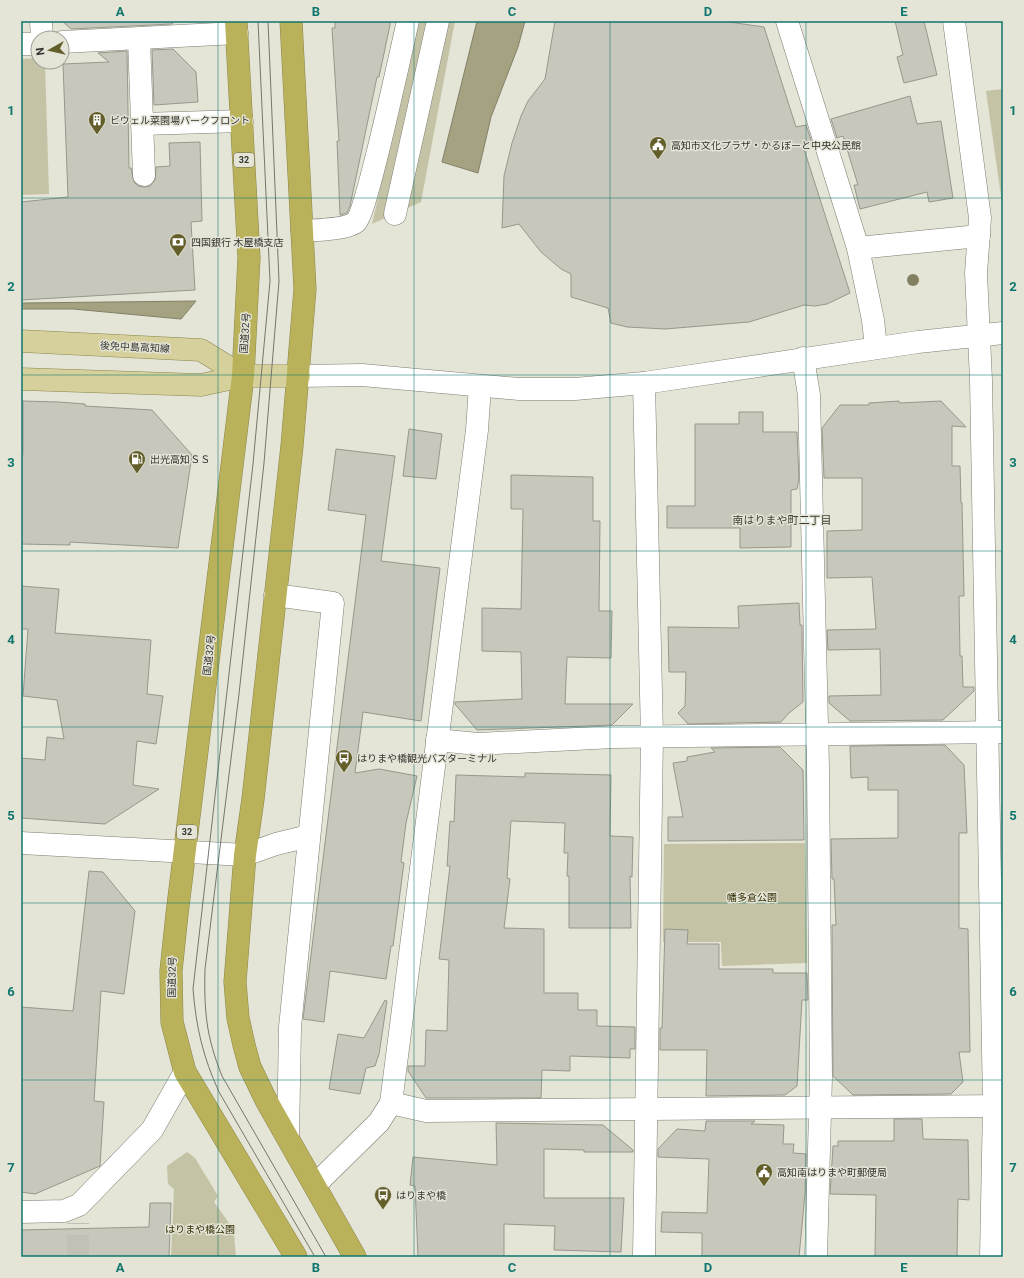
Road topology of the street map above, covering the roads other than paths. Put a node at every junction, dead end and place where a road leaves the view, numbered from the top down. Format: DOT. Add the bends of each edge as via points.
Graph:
graph roads {
  1 [pos="291,21"];
  2 [pos="408,21"];
  3 [pos="438,21"];
  4 [pos="786,21"];
  5 [pos="954,21"];
  6 [pos="236,27"];
  7 [pos="139,39"];
  8 [pos="70,42"];
  9 [pos="242,121"];
  10 [pos="142,124"];
  11 [pos="144,174"];
  12 [pos="395,214"];
  13 [pos="302,232"];
  14 [pos="979,236"];
  15 [pos="858,248"];
  16 [pos="1003,333"];
  17 [pos="980,336"];
  18 [pos="21,341"];
  19 [pos="876,348"];
  20 [pos="804,358"];
  21 [pos="243,376"];
  22 [pos="299,376"];
  23 [pos="21,379"];
  24 [pos="644,383"];
  25 [pos="480,386"];
  26 [pos="275,596"];
  27 [pos="995,732"];
  28 [pos="817,736"];
  29 [pos="652,737"];
  30 [pos="437,740"];
  31 [pos="309,836"];
  32 [pos="21,844"];
  33 [pos="185,851"];
  34 [pos="245,855"];
  35 [pos="998,976"];
  36 [pos="185,1072"];
  37 [pos="391,1103"];
  38 [pos="821,1106"];
  39 [pos="999,1106"];
  40 [pos="645,1109"];
  41 [pos="288,1138"];
  42 [pos="315,1186"];
  43 [pos="21,1212"];
  44 [pos="296,1257"];
  45 [pos="355,1257"];
  46 [pos="644,1257"];
  47 [pos="816,1257"];
  48 [pos="991,1257"];
  1 -- 13 [label="highway"];
  2 -- 13 [label="street" via="373,172 360,216 356,222 344,226"];
  3 -- 12 [label="street"];
  4 -- 15 [label="street"];
  5 -- 14 [label="street" via="980,218"];
  6 -- 7 [label="street"];
  6 -- 9 [label="highway, 国道32号 / 32"];
  7 -- 8 [label="street"];
  7 -- 10 [label="street"];
  9 -- 10 [label="street"];
  9 -- 21 [label="highway, 国道32号 / 32" via="249,258"];
  10 -- 11 [label="street"];
  13 -- 22 [label="highway" via="304,288"];
  14 -- 15 [label="street"];
  14 -- 17 [label="street" via="976,273"];
  15 -- 19 [label="street" via="873,320"];
  16 -- 17 [label="street"];
  17 -- 19 [label="street"];
  17 -- 27 [label="street"];
  18 -- 21 [label="main road, 後免中島高知線" via="201,350"];
  19 -- 20 [label="street"];
  20 -- 24 [label="street"];
  20 -- 28 [label="street" via="809,395"];
  21 -- 22 [label="main road"];
  21 -- 23 [label="main road" via="201,385"];
  21 -- 33 [label="highway, 国道32号 / 32"];
  22 -- 25 [label="street" via="362,375"];
  22 -- 26 [label="highway"];
  24 -- 25 [label="street" via="575,389"];
  24 -- 29 [label="street"];
  25 -- 30 [label="street" via="477,430"];
  26 -- 31 [label="street" via="333,604"];
  26 -- 34 [label="highway"];
  27 -- 28 [label="street"];
  27 -- 35 [label="street"];
  28 -- 29 [label="street"];
  28 -- 38 [label="street"];
  29 -- 30 [label="street" via="478,744"];
  29 -- 40 [label="street"];
  30 -- 37 [label="street"];
  31 -- 34 [label="street"];
  31 -- 41 [label="street" via="290,1027"];
  32 -- 33 [label="street"];
  33 -- 34 [label="street"];
  33 -- 36 [label="highway, 国道32号 / 32" via="171,971 172,1022"];
  34 -- 41 [label="highway" via="235,982 238,1018 250,1067"];
  35 -- 39 [label="street"];
  36 -- 43 [label="street" via="152,1130 79,1214 64,1211"];
  36 -- 44 [label="highway, 国道32号 / 32"];
  37 -- 40 [label="street" via="426,1111"];
  37 -- 42 [label="street" via="379,1122"];
  38 -- 39 [label="street"];
  38 -- 40 [label="street"];
  38 -- 47 [label="street"];
  39 -- 48 [label="street"];
  40 -- 46 [label="street"];
  41 -- 42 [label="highway"];
  42 -- 45 [label="highway"];
}
